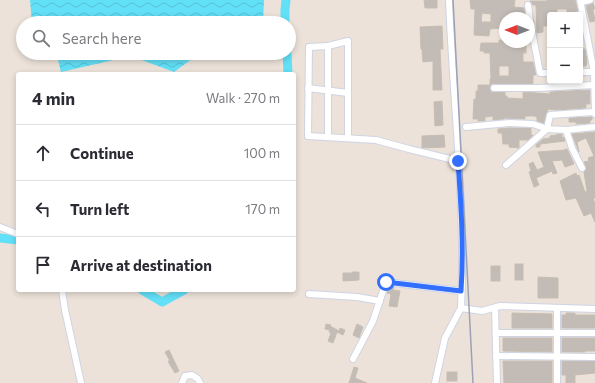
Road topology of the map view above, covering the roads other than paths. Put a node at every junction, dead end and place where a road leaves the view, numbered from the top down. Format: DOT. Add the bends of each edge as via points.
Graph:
graph roads {
  1 [pos="449,0"];
  2 [pos="590,0"];
  3 [pos="581,1"];
  4 [pos="528,5"];
  5 [pos="584,13"];
  6 [pos="328,46"];
  7 [pos="593,47"];
  8 [pos="547,72"];
  9 [pos="583,72"];
  10 [pos="595,72"];
  11 [pos="594,85"];
  12 [pos="308,88"];
  13 [pos="494,88"];
  14 [pos="328,91"];
  15 [pos="348,93"];
  16 [pos="595,96"];
  17 [pos="595,113"];
  18 [pos="466,127"];
  19 [pos="595,127"];
  20 [pos="547,128"];
  21 [pos="566,130"];
  22 [pos="328,137"];
  23 [pos="348,138"];
  24 [pos="458,161"];
  25 [pos="506,165"];
  26 [pos="582,168"];
  27 [pos="0,227"];
  28 [pos="16,233"];
  29 [pos="461,291"];
  30 [pos="62,292"];
  31 [pos="309,294"];
  32 [pos="380,301"];
  33 [pos="460,308"];
  34 [pos="495,308"];
  35 [pos="557,308"];
  36 [pos="595,309"];
  37 [pos="496,333"];
  38 [pos="557,333"];
  39 [pos="595,333"];
  40 [pos="496,356"];
  41 [pos="558,356"];
  42 [pos="595,357"];
  43 [pos="353,359"];
  44 [pos="81,383"];
  45 [pos="182,383"];
  46 [pos="200,383"];
  47 [pos="435,383"];
  48 [pos="497,383"];
  49 [pos="557,383"];
  1 -- 24 [label="street"];
  2 -- 3 [label="street"];
  3 -- 5 [label="street"];
  4 -- 8 [label="street" via="540,73"];
  5 -- 7 [label="street"];
  6 -- 12 [label="street" via="309,47"];
  6 -- 14 [label="street"];
  6 -- 15 [label="street" via="348,42"];
  7 -- 10 [label="street"];
  9 -- 10 [label="street"];
  10 -- 11 [label="street"];
  11 -- 13 [label="street"];
  11 -- 16 [label="street"];
  12 -- 14 [label="street"];
  12 -- 22 [label="street" via="308,136"];
  14 -- 15 [label="street"];
  14 -- 22 [label="street"];
  15 -- 23 [label="street"];
  16 -- 17 [label="street"];
  17 -- 20 [label="street" via="550,115"];
  18 -- 20 [label="street" via="509,123 533,124"];
  19 -- 21 [label="street"];
  20 -- 21 [label="street"];
  20 -- 25 [label="street"];
  21 -- 26 [label="street"];
  22 -- 23 [label="street"];
  23 -- 24 [label="street" via="376,140"];
  24 -- 29 [label="street"];
  27 -- 28 [label="street"];
  29 -- 32 [label="street" via="386,282"];
  29 -- 33 [label="street"];
  30 -- 44 [label="street"];
  31 -- 32 [label="street"];
  32 -- 43 [label="street" via="373,321"];
  33 -- 34 [label="street" via="482,311"];
  33 -- 47 [label="street" via="445,338"];
  34 -- 35 [label="street"];
  34 -- 37 [label="street"];
  35 -- 36 [label="street"];
  35 -- 38 [label="street"];
  37 -- 38 [label="street"];
  37 -- 40 [label="street"];
  38 -- 39 [label="street"];
  38 -- 41 [label="street"];
  40 -- 41 [label="street"];
  40 -- 48 [label="street"];
  41 -- 42 [label="street"];
  41 -- 49 [label="street"];
  45 -- 46 [label="street" via="185,376 192,375"];
}
